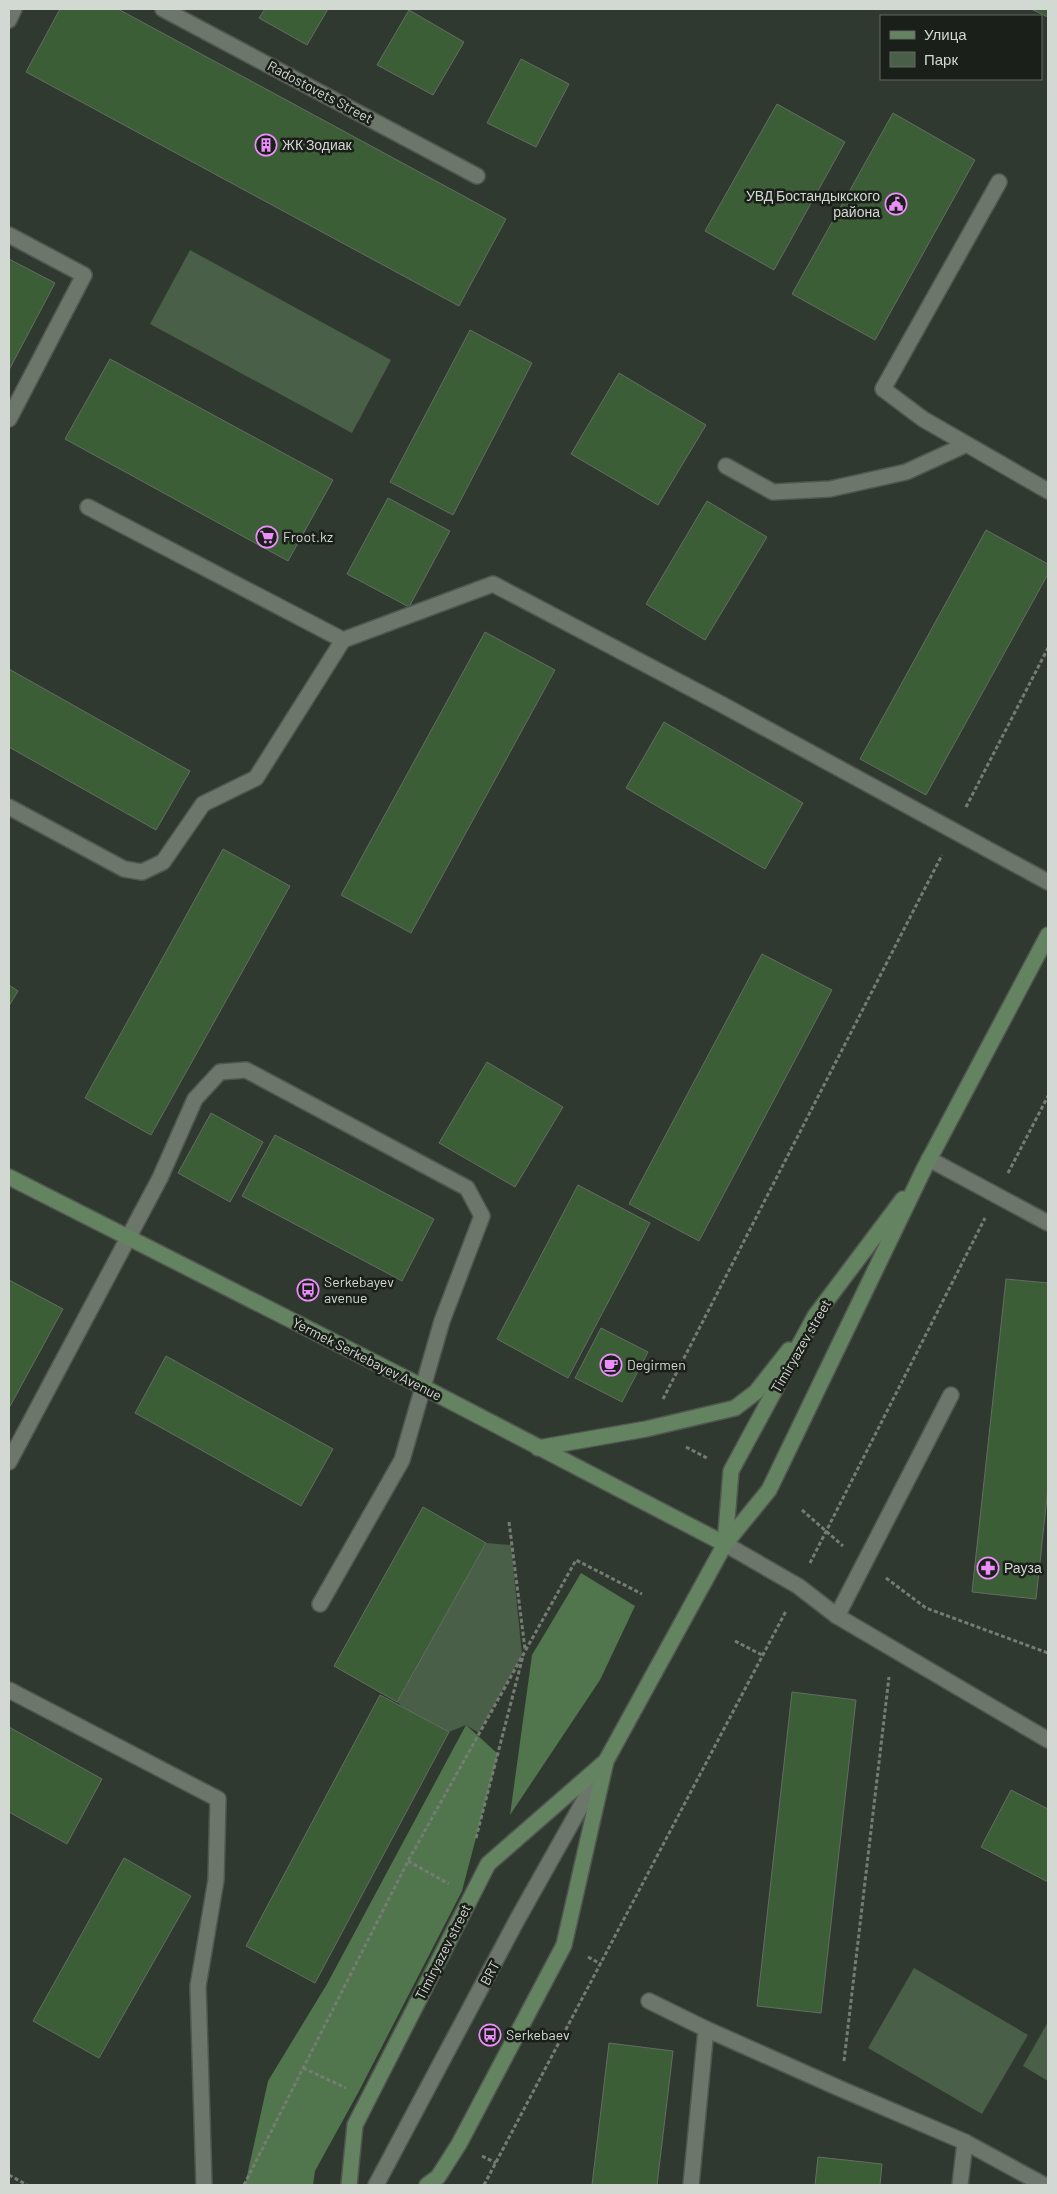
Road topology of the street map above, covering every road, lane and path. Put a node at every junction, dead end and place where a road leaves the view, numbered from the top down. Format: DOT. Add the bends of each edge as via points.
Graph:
graph roads {
  1 [pos="14,9"];
  2 [pos="163,9"];
  3 [pos="9,20"];
  4 [pos="477,176"];
  5 [pos="999,182"];
  6 [pos="9,235"];
  7 [pos="9,419"];
  8 [pos="965,445"];
  9 [pos="726,466"];
  10 [pos="1048,491"];
  11 [pos="88,507"];
  12 [pos="343,640"];
  13 [pos="1048,648"];
  14 [pos="9,807"];
  15 [pos="954,830"];
  16 [pos="1048,882"];
  17 [pos="1048,935"];
  18 [pos="1048,1096"];
  19 [pos="927,1164"];
  20 [pos="9,1177"];
  21 [pos="996,1196"];
  22 [pos="1048,1224"];
  23 [pos="130,1237"];
  24 [pos="815,1316"];
  25 [pos="423,1387"];
  26 [pos="951,1395"];
  27 [pos="661,1401"];
  28 [pos="683,1446"];
  29 [pos="538,1448"];
  30 [pos="709,1459"];
  31 [pos="9,1462"];
  32 [pos="802,1510"];
  33 [pos="509,1522"];
  34 [pos="825,1532"];
  35 [pos="724,1544"];
  36 [pos="865,1562"];
  37 [pos="798,1586"];
  38 [pos="642,1594"];
  39 [pos="320,1604"];
  40 [pos="837,1616"];
  41 [pos="735,1641"];
  42 [pos="892,1649"];
  43 [pos="525,1650"];
  44 [pos="1048,1653"];
  45 [pos="764,1656"];
  46 [pos="9,1690"];
  47 [pos="1048,1740"];
  48 [pos="606,1761"];
  49 [pos="474,1845"];
  50 [pos="408,1861"];
  51 [pos="454,1886"];
  52 [pos="649,2001"];
  53 [pos="706,2029"];
  54 [pos="303,2068"];
  55 [pos="841,2089"];
  56 [pos="351,2090"];
  57 [pos="965,2142"];
  58 [pos="9,2175"];
  59 [pos="27,2185"];
  60 [pos="204,2185"];
  61 [pos="244,2185"];
  62 [pos="348,2185"];
  63 [pos="376,2185"];
  64 [pos="427,2185"];
  65 [pos="484,2185"];
  66 [pos="691,2185"];
  67 [pos="960,2185"];
  68 [pos="1044,2185"];
  1 -- 3 [label="street"];
  2 -- 4 [label="street, Radostovets Street"];
  5 -- 8 [label="street" via="883,389"];
  6 -- 7 [label="street" via="84,275"];
  8 -- 9 [label="street" via="906,472 830,489 773,492"];
  8 -- 10 [label="street"];
  11 -- 12 [label="street"];
  12 -- 14 [label="street" via="256,778 203,804 163,862 142,872 124,869"];
  12 -- 15 [label="street" via="493,584"];
  13 -- 15 [label="path"];
  15 -- 16 [label="street"];
  15 -- 27 [label="path"];
  17 -- 19 [label="street, Timiryazev street"];
  18 -- 21 [label="path"];
  19 -- 21 [label="street"];
  19 -- 24 [label="street, Timiryazev street"];
  19 -- 35 [label="street, Timiryazev street" via="769,1490"];
  20 -- 23 [label="street, Yermek Serkebayev Avenue"];
  21 -- 22 [label="street"];
  21 -- 34 [label="path"];
  23 -- 25 [label="street, Yermek Serkebayev Avenue"];
  23 -- 25 [label="street" via="195,1099 220,1072 246,1070 467,1188 482,1216 442,1320"];
  23 -- 31 [label="street"];
  24 -- 29 [label="street" via="756,1392 735,1408 646,1430"];
  24 -- 35 [label="street, Timiryazev street" via="731,1471"];
  25 -- 29 [label="street, Yermek Serkebayev Avenue"];
  25 -- 39 [label="street" via="402,1460"];
  26 -- 36 [label="street"];
  28 -- 30 [label="path"];
  29 -- 35 [label="street, Yermek Serkebayev Avenue"];
  32 -- 34 [label="path"];
  33 -- 43 [label="path"];
  34 -- 36 [label="path"];
  34 -- 37 [label="path"];
  35 -- 37 [label="street"];
  35 -- 48 [label="street, Timiryazev street"];
  36 -- 40 [label="street"];
  36 -- 44 [label="path" via="926,1608"];
  37 -- 40 [label="street"];
  37 -- 45 [label="path"];
  38 -- 43 [label="path" via="576,1560"];
  40 -- 42 [label="street"];
  41 -- 45 [label="path"];
  42 -- 47 [label="street"];
  42 -- 55 [label="path"];
  43 -- 49 [label="path"];
  43 -- 50 [label="path"];
  45 -- 65 [label="path"];
  46 -- 60 [label="street" via="218,1799 216,1880 198,1986"];
  48 -- 62 [label="street, Timiryazev street" via="488,1864 355,2125"];
  48 -- 63 [label="street, BRT"];
  48 -- 64 [label="street, Timiryazev street" via="564,1945 459,2144 438,2177"];
  50 -- 51 [label="path"];
  50 -- 54 [label="path"];
  52 -- 53 [label="street"];
  53 -- 55 [label="street"];
  53 -- 66 [label="street"];
  54 -- 56 [label="path"];
  54 -- 61 [label="path"];
  55 -- 57 [label="street"];
  57 -- 67 [label="street"];
  57 -- 68 [label="street"];
  58 -- 59 [label="path"];
}
